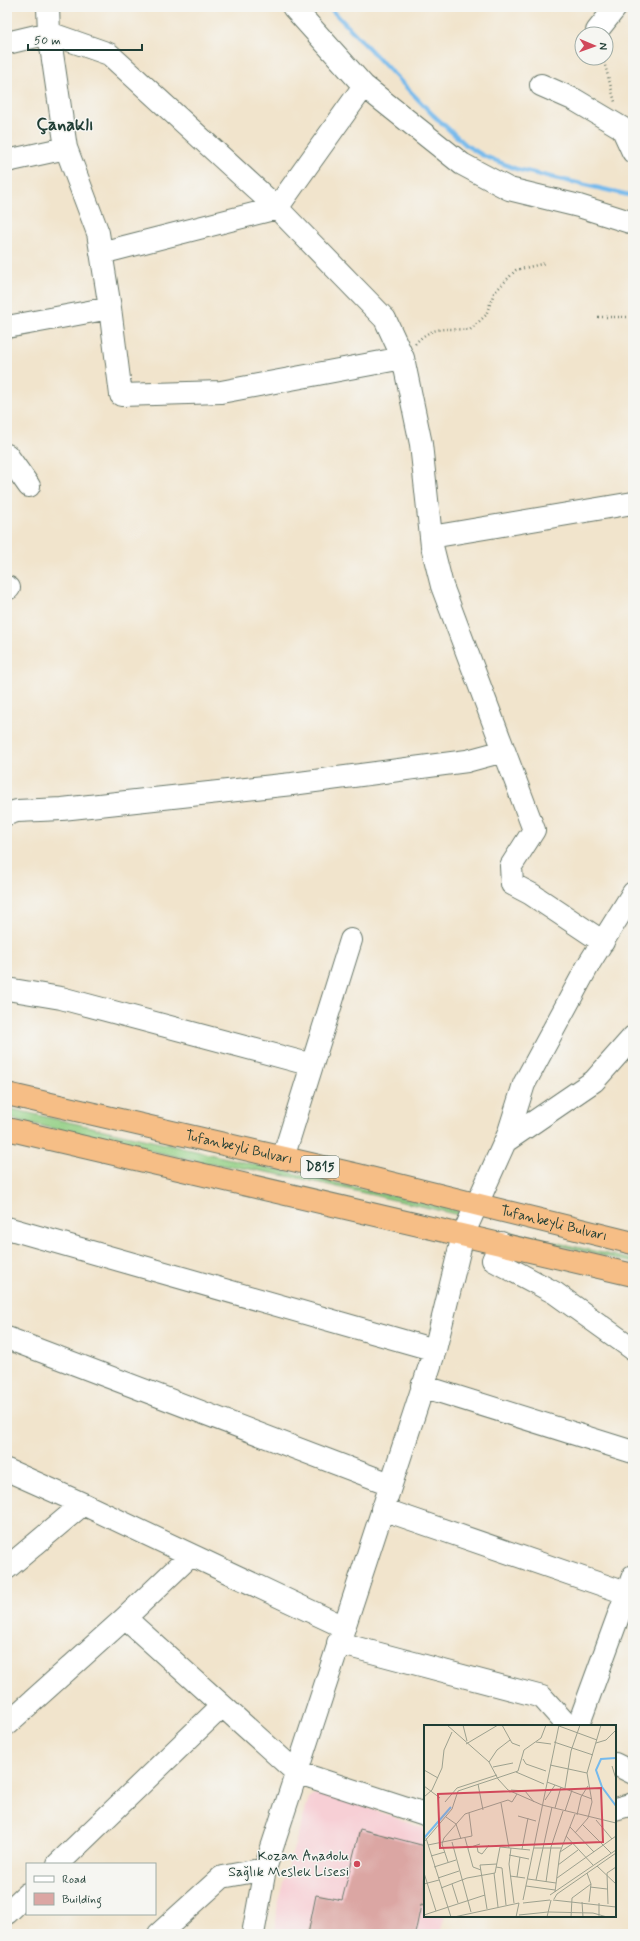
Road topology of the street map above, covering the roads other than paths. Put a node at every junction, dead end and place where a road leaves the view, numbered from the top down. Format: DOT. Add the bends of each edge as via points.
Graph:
graph roads {
  1 [pos="48,7"];
  2 [pos="293,7"];
  3 [pos="616,7"];
  4 [pos="601,26"];
  5 [pos="49,33"];
  6 [pos="7,43"];
  7 [pos="541,85"];
  8 [pos="364,86"];
  9 [pos="66,148"];
  10 [pos="633,152"];
  11 [pos="7,161"];
  12 [pos="277,208"];
  13 [pos="633,223"];
  14 [pos="101,253"];
  15 [pos="110,308"];
  16 [pos="7,327"];
  17 [pos="404,358"];
  18 [pos="7,455"];
  19 [pos="29,486"];
  20 [pos="633,503"];
  21 [pos="431,536"];
  22 [pos="504,751"];
  23 [pos="7,814"];
  24 [pos="633,893"];
  25 [pos="351,940"];
  26 [pos="603,942"];
  27 [pos="7,989"];
  28 [pos="633,1037"];
  29 [pos="312,1065"];
  30 [pos="7,1094"];
  31 [pos="7,1129"];
  32 [pos="506,1141"];
  33 [pos="283,1158"];
  34 [pos="477,1204"];
  35 [pos="7,1228"];
  36 [pos="463,1235"];
  37 [pos="633,1243"];
  38 [pos="501,1244"];
  39 [pos="633,1275"];
  40 [pos="7,1338"];
  41 [pos="633,1349"];
  42 [pos="435,1350"];
  43 [pos="422,1386"];
  44 [pos="633,1452"];
  45 [pos="7,1470"];
  46 [pos="390,1484"];
  47 [pos="83,1504"];
  48 [pos="382,1509"];
  49 [pos="191,1555"];
  50 [pos="7,1568"];
  51 [pos="630,1585"];
  52 [pos="125,1618"];
  53 [pos="341,1635"];
  54 [pos="222,1706"];
  55 [pos="7,1724"];
  56 [pos="567,1725"];
  57 [pos="578,1725"];
  58 [pos="616,1764"];
  59 [pos="296,1772"];
  60 [pos="633,1773"];
  61 [pos="633,1804"];
  62 [pos="616,1809"];
  63 [pos="424,1814"];
  64 [pos="59,1863"];
  65 [pos="265,1869"];
  66 [pos="26,1895"];
  67 [pos="7,1913"];
  68 [pos="159,1934"];
  69 [pos="253,1934"];
  1 -- 5 [label="street"];
  2 -- 8 [label="street"];
  3 -- 4 [label="street"];
  5 -- 6 [label="street"];
  5 -- 9 [label="street"];
  5 -- 12 [label="street" via="110,54"];
  7 -- 10 [label="street" via="575,100 622,128"];
  8 -- 12 [label="street"];
  8 -- 13 [label="street" via="462,164 509,189 579,206"];
  9 -- 11 [label="street"];
  9 -- 14 [label="street" via="98,233"];
  12 -- 14 [label="street"];
  12 -- 17 [label="street" via="385,319"];
  14 -- 15 [label="street"];
  15 -- 16 [label="street"];
  15 -- 17 [label="street" via="121,395 221,392"];
  17 -- 21 [label="street" via="421,444"];
  18 -- 19 [label="street"];
  20 -- 21 [label="street"];
  21 -- 22 [label="street" via="442,586"];
  22 -- 23 [label="street" via="466,761 308,782"];
  22 -- 26 [label="street" via="534,830 511,866 512,884"];
  24 -- 26 [label="street"];
  25 -- 29 [label="street"];
  26 -- 32 [label="street" via="524,1084"];
  27 -- 29 [label="street" via="61,998"];
  28 -- 32 [label="street" via="594,1081"];
  29 -- 33 [label="street"];
  30 -- 33 [label="highway, Tufanbeyli Bulvarı / D815"];
  31 -- 36 [label="highway, D815"];
  32 -- 34 [label="street"];
  33 -- 34 [label="highway, Tufanbeyli Bulvarı / D815"];
  34 -- 36 [label="street"];
  34 -- 37 [label="highway, Tufanbeyli Bulvarı / D815"];
  35 -- 42 [label="street"];
  36 -- 38 [label="highway, D815"];
  36 -- 42 [label="street"];
  38 -- 39 [label="highway, D815"];
  38 -- 41 [label="street" via="493,1260 555,1294"];
  40 -- 46 [label="street"];
  42 -- 43 [label="street"];
  43 -- 44 [label="street"];
  43 -- 46 [label="street"];
  45 -- 47 [label="street"];
  46 -- 48 [label="street"];
  47 -- 49 [label="street"];
  47 -- 50 [label="street"];
  48 -- 51 [label="street"];
  48 -- 53 [label="street"];
  49 -- 52 [label="street"];
  49 -- 53 [label="street"];
  51 -- 57 [label="street"];
  52 -- 54 [label="street"];
  52 -- 55 [label="street"];
  53 -- 56 [label="street" via="542,1697"];
  53 -- 59 [label="street"];
  54 -- 59 [label="street"];
  54 -- 64 [label="street"];
  58 -- 60 [label="street"];
  59 -- 63 [label="street"];
  59 -- 65 [label="street"];
  61 -- 62 [label="street"];
  65 -- 68 [label="street" via="222,1877"];
  65 -- 69 [label="street"];
  66 -- 67 [label="street"];
}
